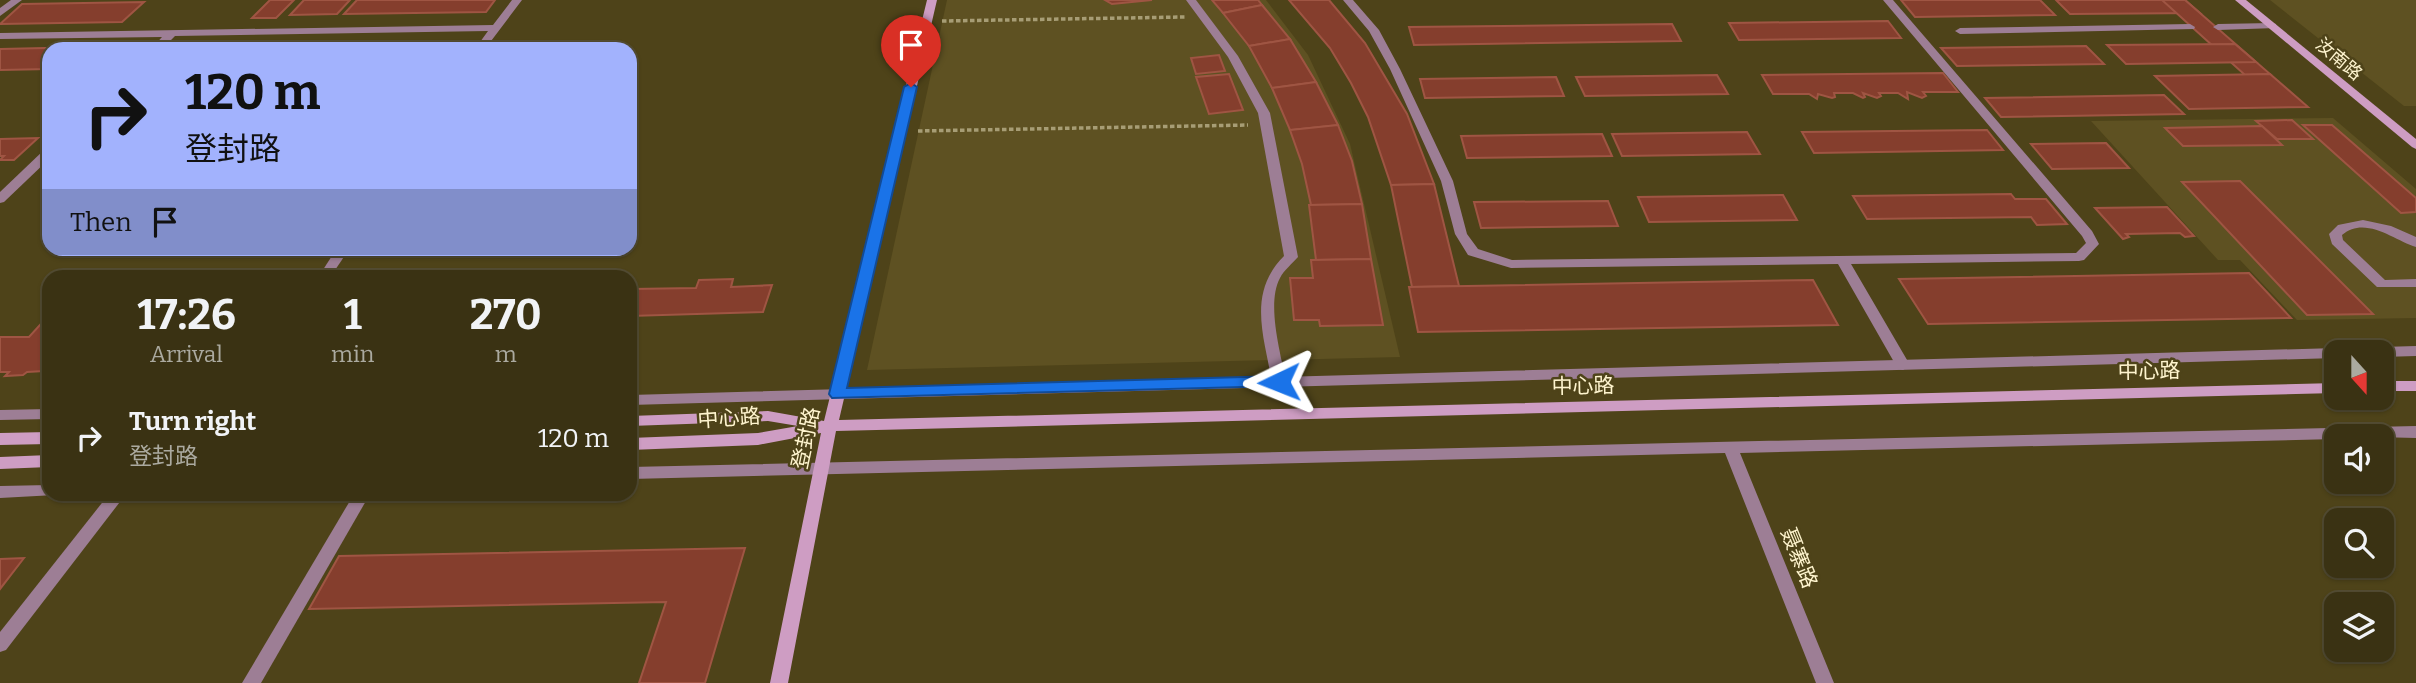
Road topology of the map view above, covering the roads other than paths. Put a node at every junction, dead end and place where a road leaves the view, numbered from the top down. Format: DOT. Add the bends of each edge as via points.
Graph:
graph roads {
  1 [pos="17,0"];
  2 [pos="517,0"];
  3 [pos="932,0"];
  4 [pos="1191,0"];
  5 [pos="1348,0"];
  6 [pos="1888,0"];
  7 [pos="2240,0"];
  8 [pos="0,13"];
  9 [pos="2272,26"];
  10 [pos="2190,27"];
  11 [pos="2218,27"];
  12 [pos="495,28"];
  13 [pos="1959,31"];
  14 [pos="172,33"];
  15 [pos="0,36"];
  16 [pos="163,42"];
  17 [pos="485,42"];
  18 [pos="2416,145"];
  19 [pos="42,159"];
  20 [pos="0,199"];
  21 [pos="2416,243"];
  22 [pos="1842,260"];
  23 [pos="2416,283"];
  24 [pos="2416,351"];
  25 [pos="2394,352"];
  26 [pos="2324,353"];
  27 [pos="1903,365"];
  28 [pos="1279,382"];
  29 [pos="2416,386"];
  30 [pos="2394,387"];
  31 [pos="2324,388"];
  32 [pos="837,394"];
  33 [pos="637,400"];
  34 [pos="42,414"];
  35 [pos="0,415"];
  36 [pos="637,421"];
  37 [pos="830,426"];
  38 [pos="2416,432"];
  39 [pos="42,438"];
  40 [pos="0,439"];
  41 [pos="637,444"];
  42 [pos="1731,449"];
  43 [pos="42,461"];
  44 [pos="0,463"];
  45 [pos="821,466"];
  46 [pos="637,472"];
  47 [pos="42,491"];
  48 [pos="0,492"];
  49 [pos="113,501"];
  50 [pos="358,501"];
  51 [pos="0,645"];
  52 [pos="251,683"];
  53 [pos="779,683"];
  54 [pos="1825,683"];
  1 -- 8 [label="street"];
  2 -- 12 [label="street"];
  3 -- 32 [label="main road, 登封路"];
  4 -- 28 [label="street" via="1252,87 1267,125 1291,257 1270,285 1268,300"];
  5 -- 22 [label="street" via="1374,30 1395,69 1447,181 1461,234 1473,252 1511,264"];
  6 -- 22 [label="street" via="2093,244 2079,257"];
  7 -- 9 [label="main road, 汝南路"];
  9 -- 11 [label="street"];
  9 -- 18 [label="main road, 汝南路"];
  10 -- 13 [label="street"];
  12 -- 14 [label="street"];
  12 -- 17 [label="street"];
  14 -- 15 [label="street"];
  14 -- 16 [label="street"];
  19 -- 20 [label="street"];
  21 -- 23 [label="street" via="2381,225 2344,226 2335,234 2382,284"];
  22 -- 27 [label="street"];
  24 -- 25 [label="street"];
  26 -- 27 [label="street"];
  27 -- 28 [label="street"];
  28 -- 32 [label="street"];
  29 -- 30 [label="main road"];
  31 -- 37 [label="main road, 中心路"];
  32 -- 33 [label="street"];
  32 -- 37 [label="main road, 登封路"];
  34 -- 35 [label="street"];
  36 -- 37 [label="main road, 中心路" via="768,416"];
  37 -- 41 [label="main road, 中心路" via="758,439"];
  37 -- 45 [label="main road, 登封路"];
  38 -- 42 [label="street"];
  39 -- 40 [label="main road"];
  42 -- 45 [label="street"];
  42 -- 54 [label="street, 聂寨路"];
  43 -- 44 [label="main road"];
  45 -- 46 [label="street"];
  45 -- 53 [label="main road, 登封路"];
  47 -- 48 [label="street"];
  49 -- 51 [label="street"];
  50 -- 52 [label="street"];
}
